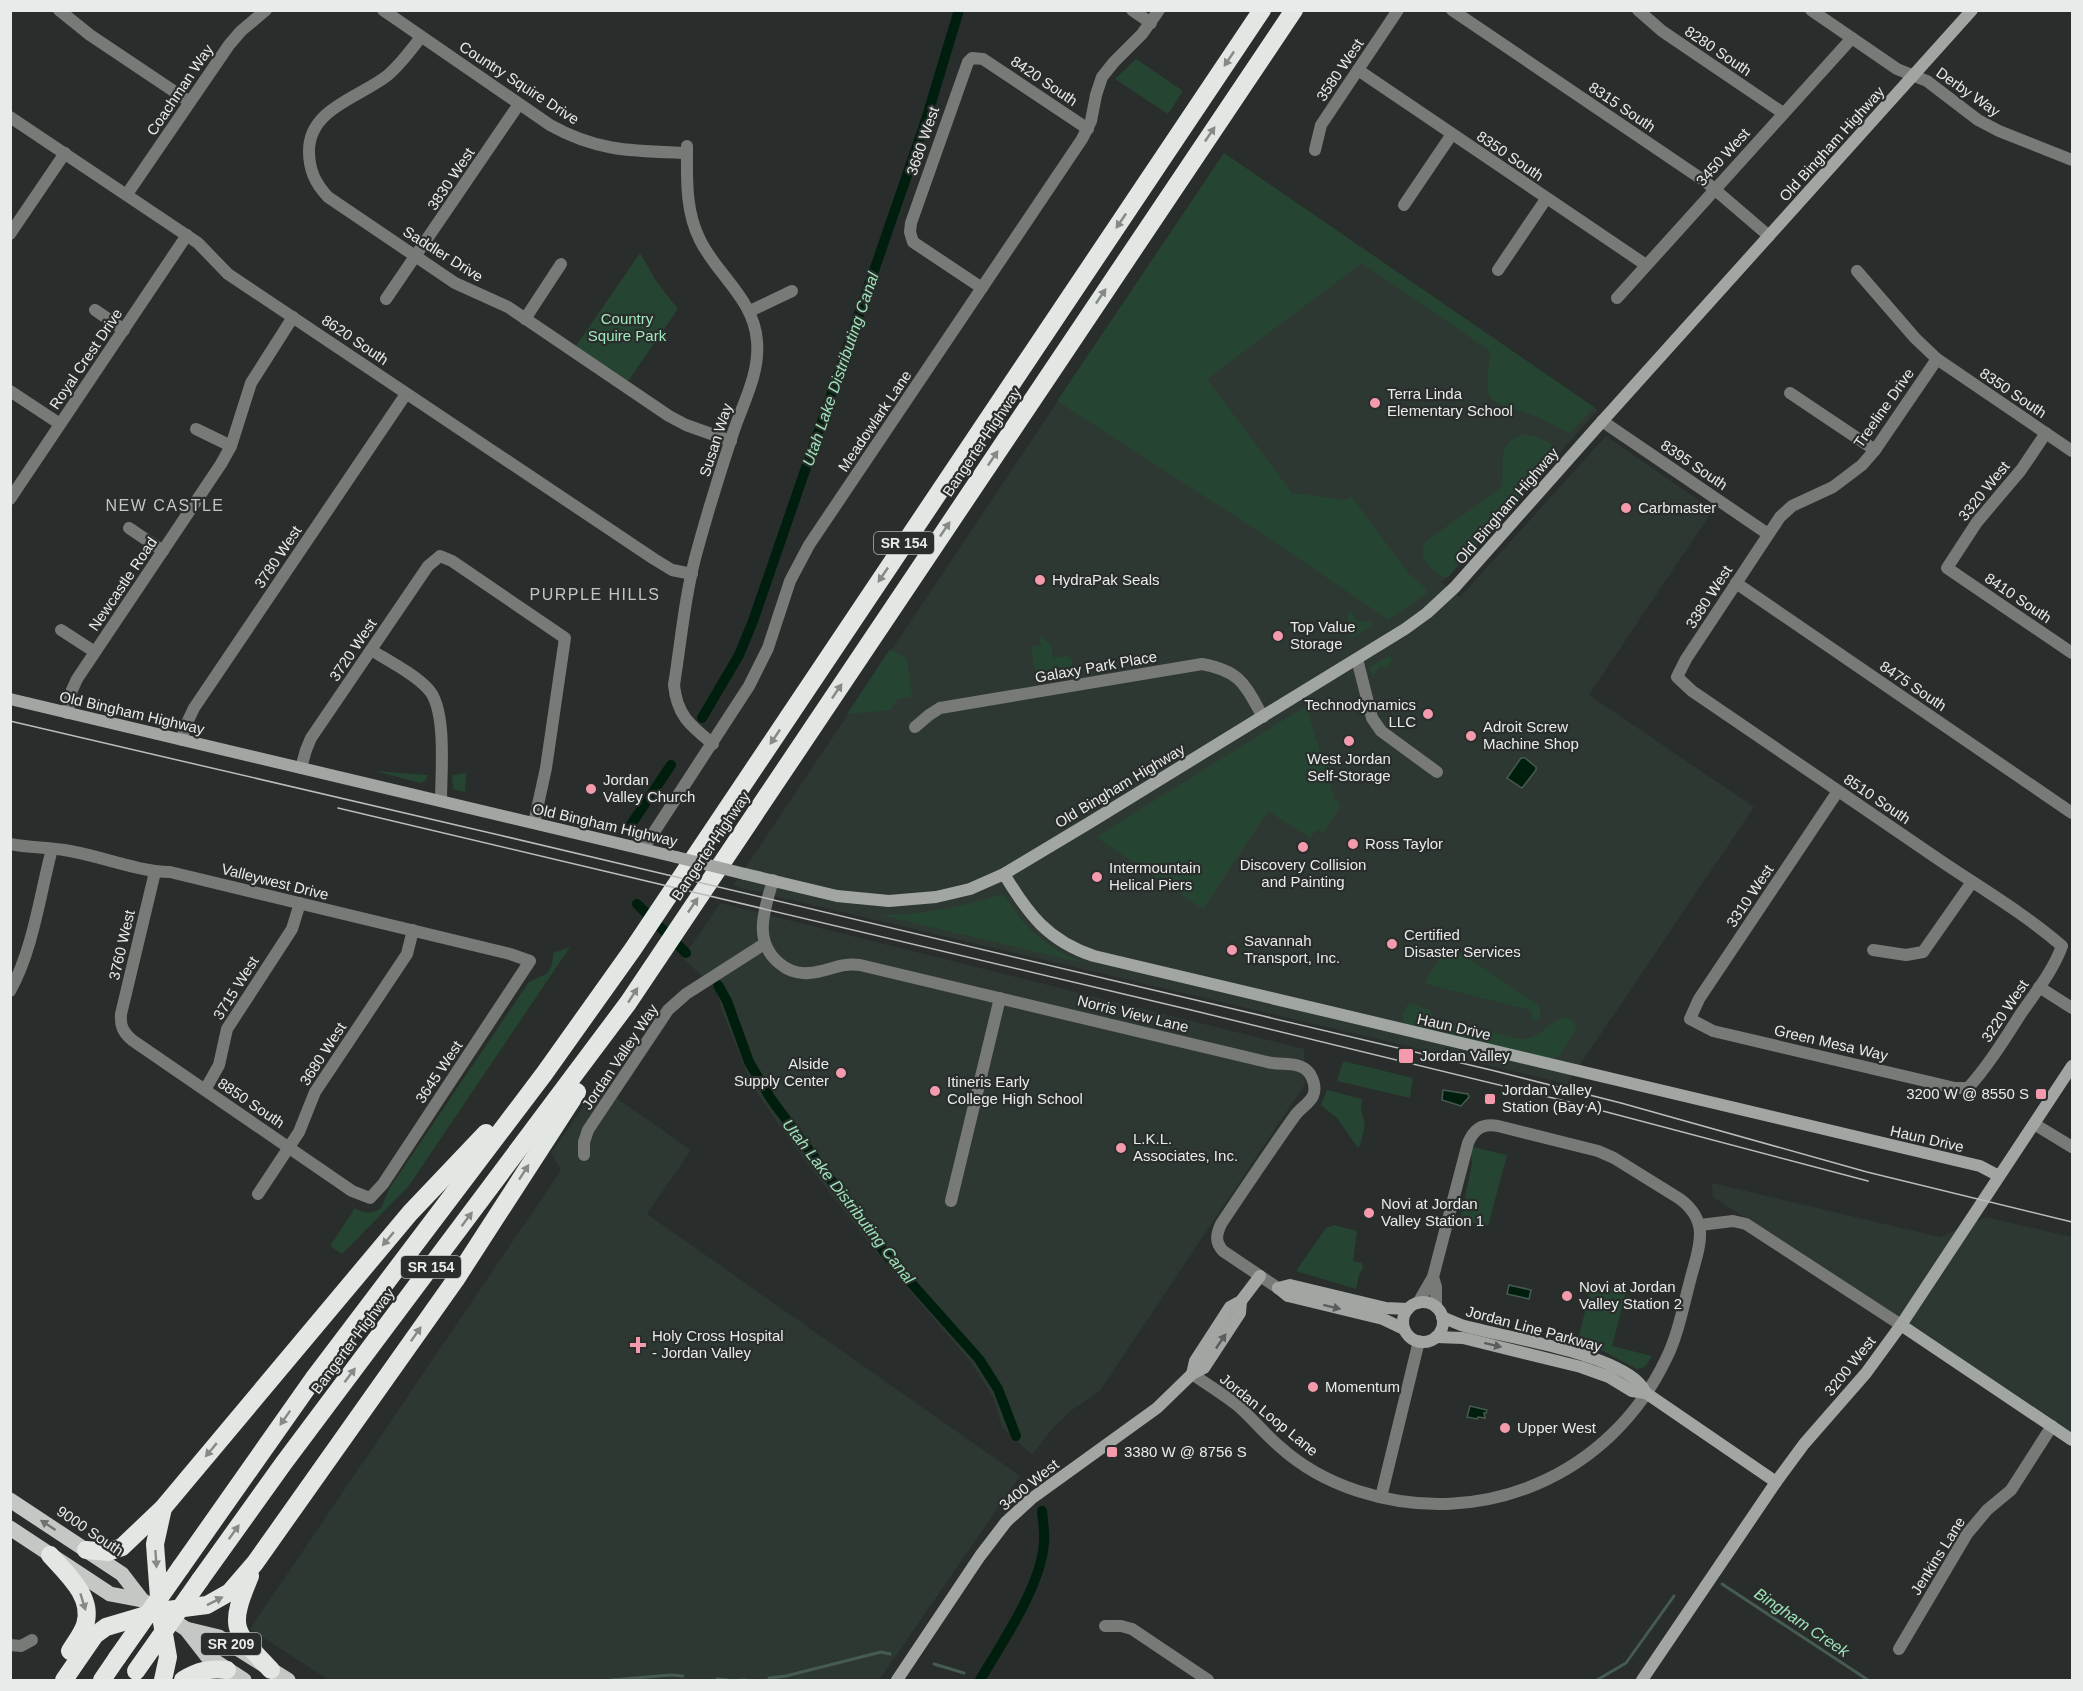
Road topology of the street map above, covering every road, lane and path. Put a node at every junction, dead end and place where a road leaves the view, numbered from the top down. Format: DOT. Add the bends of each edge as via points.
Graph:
graph roads {
  1 [pos="59,10"];
  2 [pos="266,10"];
  3 [pos="382,10"];
  4 [pos="1132,10"];
  5 [pos="1159,10"];
  6 [pos="1262,10"];
  7 [pos="1294,10"];
  8 [pos="1398,10"];
  9 [pos="1452,10"];
  10 [pos="1638,10"];
  11 [pos="1811,10"];
  12 [pos="1972,10"];
  13 [pos="1151,23"];
  14 [pos="421,37"];
  15 [pos="1852,38"];
  16 [pos="983,59"];
  17 [pos="1358,70"];
  18 [pos="1913,75"];
  19 [pos="190,102"];
  20 [pos="519,104"];
  21 [pos="1783,113"];
  22 [pos="10,117"];
  23 [pos="1088,129"];
  24 [pos="1452,134"];
  25 [pos="687,150"];
  26 [pos="1315,150"];
  27 [pos="65,153"];
  28 [pos="2073,160"];
  29 [pos="1715,188"];
  30 [pos="127,194"];
  31 [pos="1546,199"];
  32 [pos="1404,205"];
  33 [pos="10,234"];
  34 [pos="187,235"];
  35 [pos="1769,236"];
  36 [pos="416,257"];
  37 [pos="561,264"];
  38 [pos="1646,265"];
  39 [pos="1498,270"];
  40 [pos="1857,271"];
  41 [pos="982,288"];
  42 [pos="792,291"];
  43 [pos="1617,298"];
  44 [pos="386,299"];
  45 [pos="95,310"];
  46 [pos="750,311"];
  47 [pos="293,317"];
  48 [pos="525,319"];
  49 [pos="124,330"];
  50 [pos="1937,358"];
  51 [pos="10,391"];
  52 [pos="1790,393"];
  53 [pos="406,394"];
  54 [pos="1602,421"];
  55 [pos="60,424"];
  56 [pos="196,429"];
  57 [pos="2046,433"];
  58 [pos="731,441"];
  59 [pos="231,446"];
  60 [pos="1875,450"];
  61 [pos="2073,451"];
  62 [pos="10,498"];
  63 [pos="129,528"];
  64 [pos="1768,534"];
  65 [pos="163,551"];
  66 [pos="1947,568"];
  67 [pos="692,574"];
  68 [pos="1736,583"];
  69 [pos="61,630"];
  70 [pos="371,650"];
  71 [pos="95,652"];
  72 [pos="2073,652"];
  73 [pos="1357,659"];
  74 [pos="1677,677"];
  75 [pos="10,699"];
  76 [pos="67,713"];
  77 [pos="1263,717"];
  78 [pos="915,727"];
  79 [pos="182,740"];
  80 [pos="713,744"];
  81 [pos="301,768"];
  82 [pos="1437,772"];
  83 [pos="1838,790"];
  84 [pos="441,801"];
  85 [pos="2073,813"];
  86 [pos="534,823"];
  87 [pos="10,844"];
  88 [pos="52,849"];
  89 [pos="643,849"];
  90 [pos="155,872"];
  91 [pos="1004,874"];
  92 [pos="773,880"];
  93 [pos="1972,882"];
  94 [pos="300,903"];
  95 [pos="412,930"];
  96 [pos="764,944"];
  97 [pos="2062,946"];
  98 [pos="1873,950"];
  99 [pos="530,961"];
  100 [pos="2039,987"];
  101 [pos="10,991"];
  102 [pos="1000,998"];
  103 [pos="2073,1008"];
  104 [pos="1690,1019"];
  105 [pos="612,1024"];
  106 [pos="122,1026"];
  107 [pos="2073,1066"];
  108 [pos="544,1074"];
  109 [pos="1968,1088"];
  110 [pos="205,1090"];
  111 [pos="2034,1124"];
  112 [pos="2073,1146"];
  113 [pos="289,1148"];
  114 [pos="584,1155"];
  115 [pos="1999,1176"];
  116 [pos="258,1194"];
  117 [pos="370,1198"];
  118 [pos="951,1201"];
  119 [pos="1700,1225"];
  120 [pos="1260,1276"];
  121 [pos="1433,1276"];
  122 [pos="1278,1288"];
  123 [pos="1413,1306"];
  124 [pos="1439,1312"];
  125 [pos="1901,1325"];
  126 [pos="1404,1329"];
  127 [pos="1436,1337"];
  128 [pos="1419,1341"];
  129 [pos="1192,1374"];
  130 [pos="1646,1393"];
  131 [pos="2052,1426"];
  132 [pos="2073,1440"];
  133 [pos="1776,1482"];
  134 [pos="1381,1497"];
  135 [pos="10,1500"];
  136 [pos="163,1508"];
  137 [pos="10,1528"];
  138 [pos="86,1550"];
  139 [pos="50,1555"];
  140 [pos="255,1563"];
  141 [pos="142,1600"];
  142 [pos="160,1611"];
  143 [pos="1105,1626"];
  144 [pos="186,1629"];
  145 [pos="32,1640"];
  146 [pos="10,1645"];
  147 [pos="1899,1649"];
  148 [pos="227,1670"];
  149 [pos="271,1670"];
  150 [pos="133,1676"];
  151 [pos="54,1680"];
  152 [pos="64,1680"];
  153 [pos="102,1680"];
  154 [pos="163,1680"];
  155 [pos="183,1680"];
  156 [pos="244,1680"];
  157 [pos="288,1680"];
  158 [pos="897,1680"];
  159 [pos="1208,1680"];
  160 [pos="1642,1680"];
  1 -- 19 [label="street"];
  2 -- 19 [label="street, Coachman Way" via="235,38"];
  3 -- 14 [label="street, Country Squire Drive"];
  4 -- 13 [label="street"];
  5 -- 13 [label="street, Meadowlark Lane"];
  6 -- 108 [label="highway, Bangerter Highway / SR 154, one-way" via="633,949"];
  105 -- 7 [label="highway, Bangerter Highway / SR 154, one-way"];
  8 -- 17 [label="street, 3580 West"];
  9 -- 29 [label="street, 8315 South"];
  10 -- 21 [label="street, 8280 South" via="1662,31"];
  11 -- 15 [label="street, Derby Way"];
  12 -- 18 [label="street, Old Bingham Highway"];
  13 -- 23 [label="street, Meadowlark Lane" via="1102,77"];
  14 -- 20 [label="street, Country Squire Drive"];
  14 -- 36 [label="street, Saddler Drive" via="389,75 325,116 309,146 314,178 328,197"];
  15 -- 18 [label="street, Derby Way" via="1897,69"];
  15 -- 21 [label="street, 3450 West"];
  16 -- 23 [label="street, 8420 South"];
  16 -- 41 [label="street, 3680 West" via="972,58 968,62 911,223 910,238"];
  17 -- 24 [label="street, 8350 South"];
  17 -- 26 [label="street, 3580 West" via="1321,125"];
  18 -- 28 [label="street, Derby Way" via="1927,81 1978,120"];
  18 -- 35 [label="street, Old Bingham Highway"];
  19 -- 30 [label="street, Coachman Way"];
  20 -- 25 [label="street, Country Squire Drive" via="584,142 617,149"];
  20 -- 36 [label="street, 3830 West"];
  21 -- 29 [label="street, 3450 West"];
  22 -- 27 [label="street, 8620 South"];
  23 -- 41 [label="street, Meadowlark Lane"];
  24 -- 31 [label="street, 8350 South"];
  24 -- 32 [label="street"];
  25 -- 46 [label="street, Susan Way" via="688,202 695,230 707,254"];
  27 -- 30 [label="street, 8620 South"];
  27 -- 33 [label="street"];
  29 -- 35 [label="street, 8315 South"];
  29 -- 38 [label="street, 3450 West"];
  30 -- 34 [label="street, 8620 South"];
  31 -- 38 [label="street, 8350 South"];
  31 -- 39 [label="street"];
  34 -- 47 [label="street, 8620 South" via="228,274"];
  34 -- 49 [label="street, Royal Crest Drive"];
  35 -- 54 [label="street, Old Bingham Highway"];
  36 -- 44 [label="street, 3830 West"];
  36 -- 48 [label="street, Saddler Drive" via="455,284 500,303"];
  37 -- 48 [label="street"];
  38 -- 43 [label="street, 3450 West"];
  40 -- 50 [label="street, 8350 South"];
  41 -- 80 [label="street, Meadowlark Lane" via="802,557 762,662"];
  42 -- 46 [label="street"];
  45 -- 49 [label="street"];
  46 -- 58 [label="street, Susan Way" via="758,357"];
  47 -- 53 [label="street, 8620 South"];
  47 -- 59 [label="street, Newcastle Road" via="251,383"];
  48 -- 58 [label="street, Saddler Drive" via="669,416"];
  49 -- 55 [label="street, Royal Crest Drive"];
  50 -- 57 [label="street, 8350 South"];
  50 -- 60 [label="street, Treeline Drive"];
  51 -- 55 [label="street"];
  52 -- 60 [label="street"];
  53 -- 67 [label="street, 8620 South" via="654,560 672,570"];
  53 -- 79 [label="street, 3780 West" via="194,708"];
  54 -- 64 [label="street, 8395 South"];
  54 -- 73 [label="street, Old Bingham Highway" via="1452,591"];
  55 -- 62 [label="street, Royal Crest Drive"];
  56 -- 59 [label="street"];
  57 -- 61 [label="street, 8350 South"];
  57 -- 66 [label="street, 3320 West" via="1977,522"];
  58 -- 67 [label="street, Susan Way"];
  59 -- 65 [label="street, Newcastle Road"];
  60 -- 64 [label="street, Treeline Drive" via="1849,477 1792,506"];
  63 -- 65 [label="street"];
  64 -- 68 [label="street, 3380 West"];
  65 -- 71 [label="street, Newcastle Road"];
  66 -- 72 [label="street, 8410 South"];
  67 -- 80 [label="street, Susan Way" via="675,695 689,725"];
  68 -- 74 [label="street, 3380 West"];
  68 -- 85 [label="street, 8475 South"];
  69 -- 71 [label="street"];
  70 -- 81 [label="street, 3720 West" via="312,738"];
  70 -- 84 [label="street" via="418,681 437,702"];
  70 -- 86 [label="street, 3720 West" via="428,566 440,556 565,638"];
  71 -- 76 [label="street, Newcastle Road" via="72,690"];
  73 -- 77 [label="street, Old Bingham Highway"];
  73 -- 82 [label="street" via="1372,718 1381,731"];
  74 -- 83 [label="street, 8510 South"];
  75 -- 76 [label="street, Old Bingham Highway"];
  76 -- 79 [label="street, Old Bingham Highway"];
  77 -- 78 [label="street, Galaxy Park Place" via="1244,683 1218,667 1202,664 940,708"];
  77 -- 91 [label="street, Old Bingham Highway"];
  79 -- 81 [label="street, Old Bingham Highway"];
  80 -- 89 [label="street, Meadowlark Lane"];
  81 -- 84 [label="street, Old Bingham Highway"];
  83 -- 93 [label="street, 8510 South"];
  83 -- 104 [label="street, 3310 West" via="1699,999"];
  84 -- 86 [label="street, Old Bingham Highway"];
  86 -- 89 [label="street, Old Bingham Highway"];
  87 -- 88 [label="street, Valleywest Drive"];
  88 -- 90 [label="street, Valleywest Drive"];
  88 -- 101 [label="street" via="22,964"];
  89 -- 92 [label="street, Old Bingham Highway, bridge"];
  90 -- 94 [label="street, Valleywest Drive" via="170,872"];
  90 -- 106 [label="street, 3760 West" via="121,1014"];
  91 -- 92 [label="street, Old Bingham Highway" via="970,889 889,901 837,896"];
  91 -- 115 [label="street, Haun Drive" via="1041,926 1065,944 1094,956 1980,1166"];
  92 -- 96 [label="street" via="762,924"];
  93 -- 97 [label="street, 8510 South"];
  93 -- 98 [label="street" via="1923,952 1906,955"];
  94 -- 95 [label="street, Valleywest Drive"];
  94 -- 110 [label="street, 3715 West" via="292,929 230,1023 219,1065"];
  95 -- 99 [label="street, Valleywest Drive"];
  95 -- 113 [label="street, 3680 West" via="404,959 315,1092 304,1124"];
  96 -- 102 [label="street, Norris View Lane" via="780,964 797,972 855,964"];
  96 -- 114 [label="street, Jordan Valley Way" via="686,994 669,1010 588,1130"];
  97 -- 100 [label="street, 3220 West"];
  99 -- 117 [label="street, 3645 West"];
  100 -- 103 [label="street"];
  100 -- 109 [label="street, 3220 West"];
  102 -- 118 [label="street"];
  102 -- 120 [label="street, Norris View Lane" via="1267,1062 1295,1064 1306,1070 1314,1083 1312,1098 1295,1116 1235,1203 1216,1240 1223,1251"];
  104 -- 109 [label="street, Green Mesa Way" via="1713,1031"];
  140 -- 105 [label="highway, one-way" via="456,1279 606,1049"];
  150 -- 105 [label="highway, Bangerter Highway / SR 154, one-way, bridge" via="283,1464"];
  106 -- 110 [label="street, 8850 South" via="132,1040"];
  107 -- 111 [label="street, 3200 West"];
  108 -- 136 [label="highway, one-way" via="410,1213"];
  108 -- 153 [label="highway, Bangerter Highway / SR 154, one-way, bridge" via="314,1378"];
  110 -- 113 [label="street, 8850 South"];
  111 -- 112 [label="street"];
  111 -- 115 [label="street, 3200 West"];
  113 -- 116 [label="street, 3680 West"];
  113 -- 117 [label="street, 8850 South" via="352,1191"];
  115 -- 125 [label="street, 3200 West"];
  119 -- 121 [label="street" via="1698,1216 1686,1203 1614,1158 1590,1148 1488,1125 1475,1130 1468,1143"];
  119 -- 125 [label="street" via="1733,1221 1746,1224"];
  119 -- 130 [label="street, Jordan Loop Lane" via="1676,1335"];
  120 -- 122 [label="street"];
  120 -- 129 [label="street, 3400 West" via="1241,1301 1230,1307 1195,1361"];
  121 -- 123 [label="street"];
  121 -- 124 [label="street"];
  122 -- 123 [label="street" via="1290,1285 1386,1308"];
  122 -- 126 [label="street, one-way" via="1288,1296 1383,1319"];
  123 -- 124 [label="street" via="1431,1304"];
  123 -- 126 [label="street" via="1403,1318"];
  124 -- 127 [label="street" via="1442,1324"];
  124 -- 130 [label="street, Jordan Line Parkway" via="1465,1327 1600,1361 1639,1382"];
  125 -- 131 [label="street"];
  125 -- 133 [label="street, 3200 West"];
  126 -- 128 [label="street"];
  127 -- 128 [label="street"];
  127 -- 130 [label="street, Jordan Line Parkway, one-way" via="1463,1338 1581,1367 1632,1391"];
  128 -- 134 [label="street"];
  129 -- 134 [label="street, Jordan Loop Lane" via="1230,1400 1299,1461 1334,1481"];
  129 -- 158 [label="street, 3400 West" via="1157,1408 1014,1514 980,1556"];
  130 -- 133 [label="street, Jordan Line Parkway"];
  130 -- 134 [label="street, Jordan Loop Lane" via="1625,1422 1599,1447 1564,1471 1528,1488 1450,1504 1408,1503"];
  131 -- 132 [label="street"];
  131 -- 147 [label="street, Jenkins Lane" via="2010,1490 1974,1525"];
  133 -- 160 [label="street, 3200 West"];
  138 -- 135 [label="main road, 9000 South / SR 209, one-way"];
  136 -- 138 [label="highway" via="122,1546 108,1552"];
  136 -- 142 [label="highway, one-way" via="155,1544"];
  137 -- 139 [label="main road, 9000 South / SR 209"];
  138 -- 141 [label="main road, 9000 South / SR 209" via="122,1574"];
  139 -- 141 [label="main road, 9000 South / SR 209" via="110,1594"];
  139 -- 151 [label="highway, one-way" via="78,1586 87,1615 85,1626"];
  142 -- 140 [label="highway, one-way" via="195,1608 221,1599"];
  140 -- 149 [label="highway" via="238,1604 237,1625 246,1644"];
  141 -- 142 [label="main road, 9000 South / SR 209"];
  142 -- 144 [label="main road, 9000 South / SR 209"];
  142 -- 152 [label="highway" via="106,1627 95,1635"];
  142 -- 154 [label="highway" via="168,1657"];
  143 -- 159 [label="street" via="1132,1629"];
  144 -- 148 [label="main road, 9000 South / SR 209" via="207,1656"];
  144 -- 149 [label="main road, 9000 South / SR 209" via="219,1637"];
  145 -- 146 [label="street" via="21,1646"];
  148 -- 155 [label="highway" via="199,1671"];
  148 -- 156 [label="main road, 9000 South / SR 209"];
  149 -- 157 [label="main road, 9000 South / SR 209"];
}
